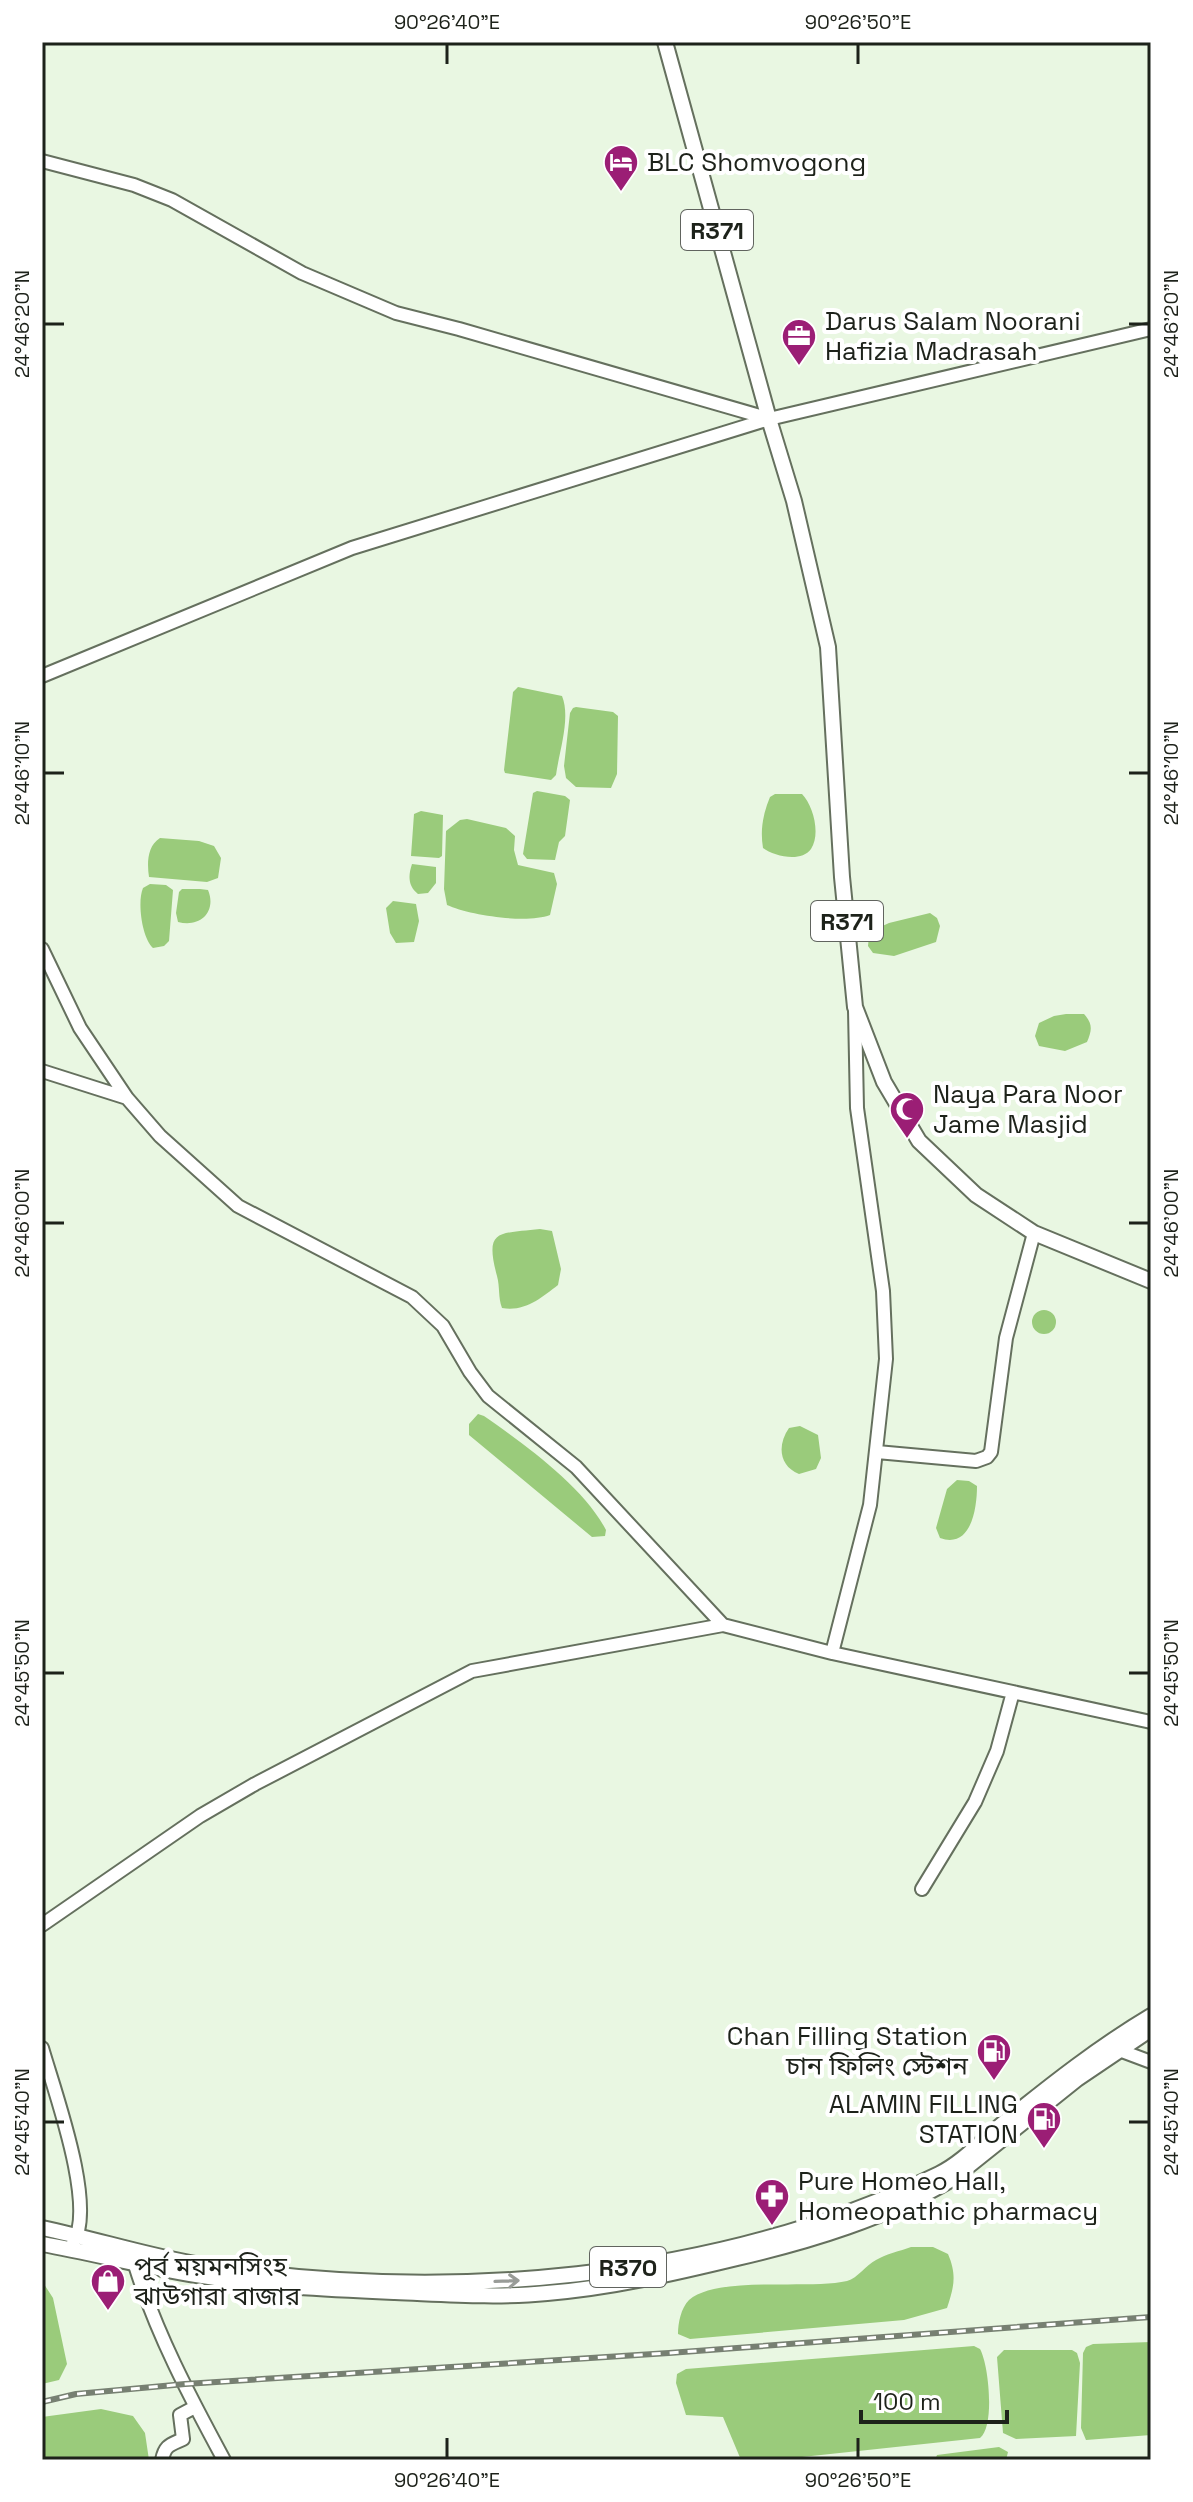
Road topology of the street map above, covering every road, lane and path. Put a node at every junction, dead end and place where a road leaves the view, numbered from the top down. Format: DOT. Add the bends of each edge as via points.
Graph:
graph roads {
  1 [pos="665,42"];
  2 [pos="42,161"];
  3 [pos="1151,329"];
  4 [pos="769,419"];
  5 [pos="42,676"];
  6 [pos="42,949"];
  7 [pos="855,1007"];
  8 [pos="42,1071"];
  9 [pos="127,1098"];
  10 [pos="1034,1233"];
  11 [pos="1151,1281"];
  12 [pos="877,1452"];
  13 [pos="723,1625"];
  14 [pos="832,1653"];
  15 [pos="1013,1692"];
  16 [pos="1151,1722"];
  17 [pos="922,1889"];
  18 [pos="42,1925"];
  19 [pos="1151,2016"];
  20 [pos="1151,2029"];
  21 [pos="42,2048"];
  22 [pos="1119,2050"];
  23 [pos="1151,2062"];
  24 [pos="42,2228"];
  25 [pos="77,2236"];
  26 [pos="42,2244"];
  27 [pos="68,2248"];
  28 [pos="135,2265"];
  29 [pos="195,2407"];
  30 [pos="162,2460"];
  31 [pos="224,2460"];
  1 -- 4 [label="main road, R371"];
  2 -- 4 [label="street" via="172,200 302,273 396,313"];
  3 -- 4 [label="street"];
  4 -- 5 [label="street" via="352,548"];
  4 -- 7 [label="main road, R371" via="828,647"];
  6 -- 9 [label="street" via="80,1028"];
  7 -- 10 [label="main road, R371" via="884,1082 919,1141 976,1195"];
  7 -- 12 [label="street" via="857,1108 883,1291 886,1359"];
  8 -- 9 [label="street"];
  9 -- 13 [label="street" via="160,1136 238,1206 412,1297 433,1315 488,1396 576,1467"];
  10 -- 11 [label="main road, R371"];
  10 -- 12 [label="street" via="1006,1338 991,1452 976,1461"];
  12 -- 14 [label="street" via="867,1517"];
  13 -- 14 [label="street"];
  13 -- 18 [label="street" via="472,1671 200,1816"];
  14 -- 15 [label="street"];
  15 -- 16 [label="street"];
  15 -- 17 [label="street" via="997,1751 975,1802"];
  25 -- 19 [label="main road, R370, one-way" via="202,2265 361,2279 545,2279 680,2259 809,2226 942,2173 1067,2072"];
  20 -- 22 [label="main road, R370"];
  21 -- 25 [label="street" via="74,2160"];
  22 -- 23 [label="street"];
  22 -- 28 [label="main road, R370" via="929,2192 792,2245 685,2271 504,2295 281,2286"];
  24 -- 25 [label="main road, R370"];
  25 -- 27 [label="street"];
  26 -- 27 [label="main road, R370"];
  27 -- 28 [label="main road, R370"];
  28 -- 29 [label="street"];
  29 -- 30 [label="street" via="180,2415 183,2439 170,2443"];
  29 -- 31 [label="street"];
}
